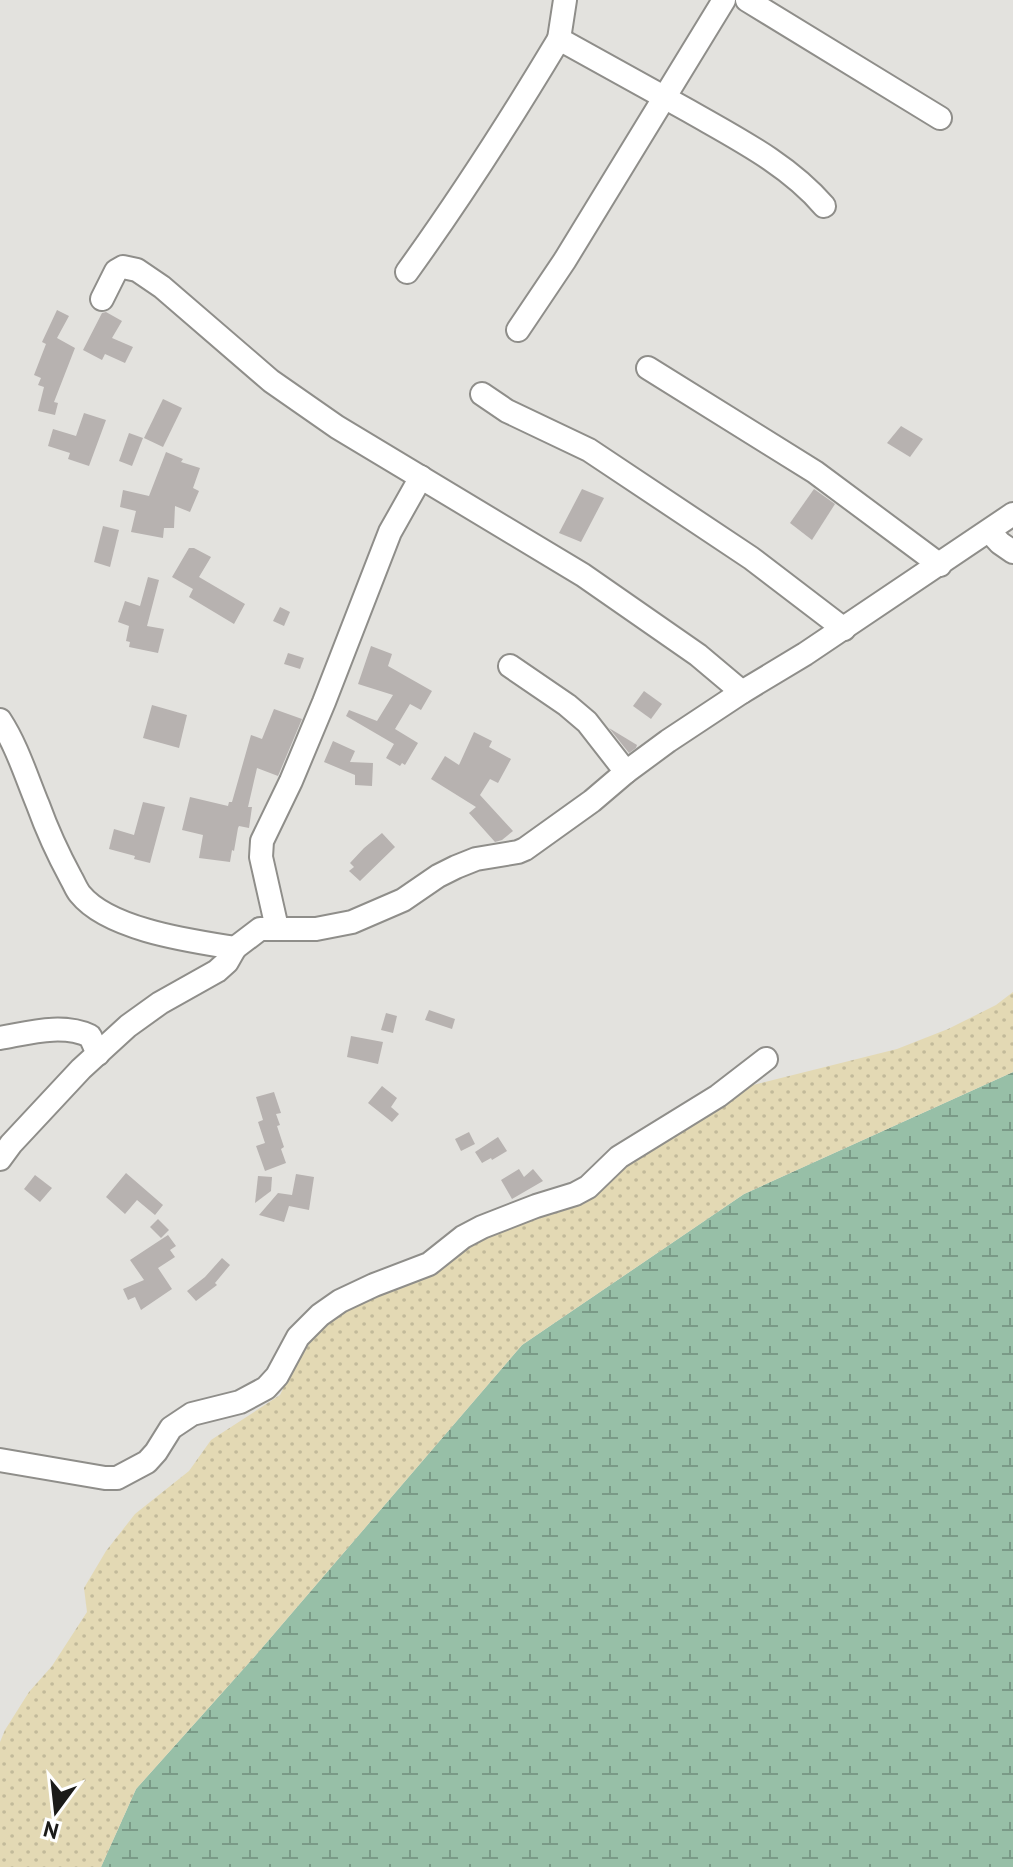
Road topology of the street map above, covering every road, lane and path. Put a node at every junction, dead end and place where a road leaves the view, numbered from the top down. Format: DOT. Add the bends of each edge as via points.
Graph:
graph roads {
  1 [pos="565,0"];
  2 [pos="724,0"];
  3 [pos="747,0"];
  4 [pos="559,39"];
  5 [pos="664,97"];
  6 [pos="940,118"];
  7 [pos="824,206"];
  8 [pos="407,272"];
  9 [pos="102,299"];
  10 [pos="518,330"];
  11 [pos="648,368"];
  12 [pos="482,394"];
  13 [pos="421,477"];
  14 [pos="1013,514"];
  15 [pos="989,531"];
  16 [pos="1013,552"];
  17 [pos="940,565"];
  18 [pos="844,629"];
  19 [pos="510,666"];
  20 [pos="742,692"];
  21 [pos="0,720"];
  22 [pos="626,772"];
  23 [pos="277,928"];
  24 [pos="235,948"];
  25 [pos="0,1038"];
  26 [pos="98,1054"];
  27 [pos="766,1059"];
  28 [pos="0,1159"];
  29 [pos="0,1460"];
  1 -- 4 [label="street"];
  2 -- 5 [label="street"];
  3 -- 6 [label="street"];
  4 -- 5 [label="street"];
  4 -- 8 [label="street"];
  5 -- 7 [label="street" via="784,169"];
  5 -- 10 [label="street"];
  9 -- 13 [label="street" via="116,271 137,270 271,381"];
  11 -- 17 [label="street" via="815,472"];
  12 -- 18 [label="street" via="515,416 589,450 751,558"];
  13 -- 20 [label="street" via="583,575"];
  13 -- 23 [label="street" via="390,532 319,715 262,841"];
  14 -- 15 [label="street"];
  15 -- 16 [label="street"];
  15 -- 17 [label="street"];
  17 -- 18 [label="street"];
  18 -- 20 [label="street"];
  19 -- 22 [label="street" via="587,722"];
  20 -- 22 [label="street"];
  21 -- 24 [label="street" via="80,894 121,921 149,931"];
  22 -- 23 [label="street" via="518,852 456,867 403,900 352,922 316,929"];
  23 -- 24 [label="street" via="260,929"];
  24 -- 26 [label="street" via="217,971 160,1003"];
  25 -- 26 [label="street" via="78,1030 90,1036"];
  26 -- 28 [label="street"];
  27 -- 29 [label="street" via="718,1096 619,1157 588,1187 482,1227 429,1264 340,1301 298,1337 266,1388 179,1422 147,1462 132,1471 105,1478"];
}
